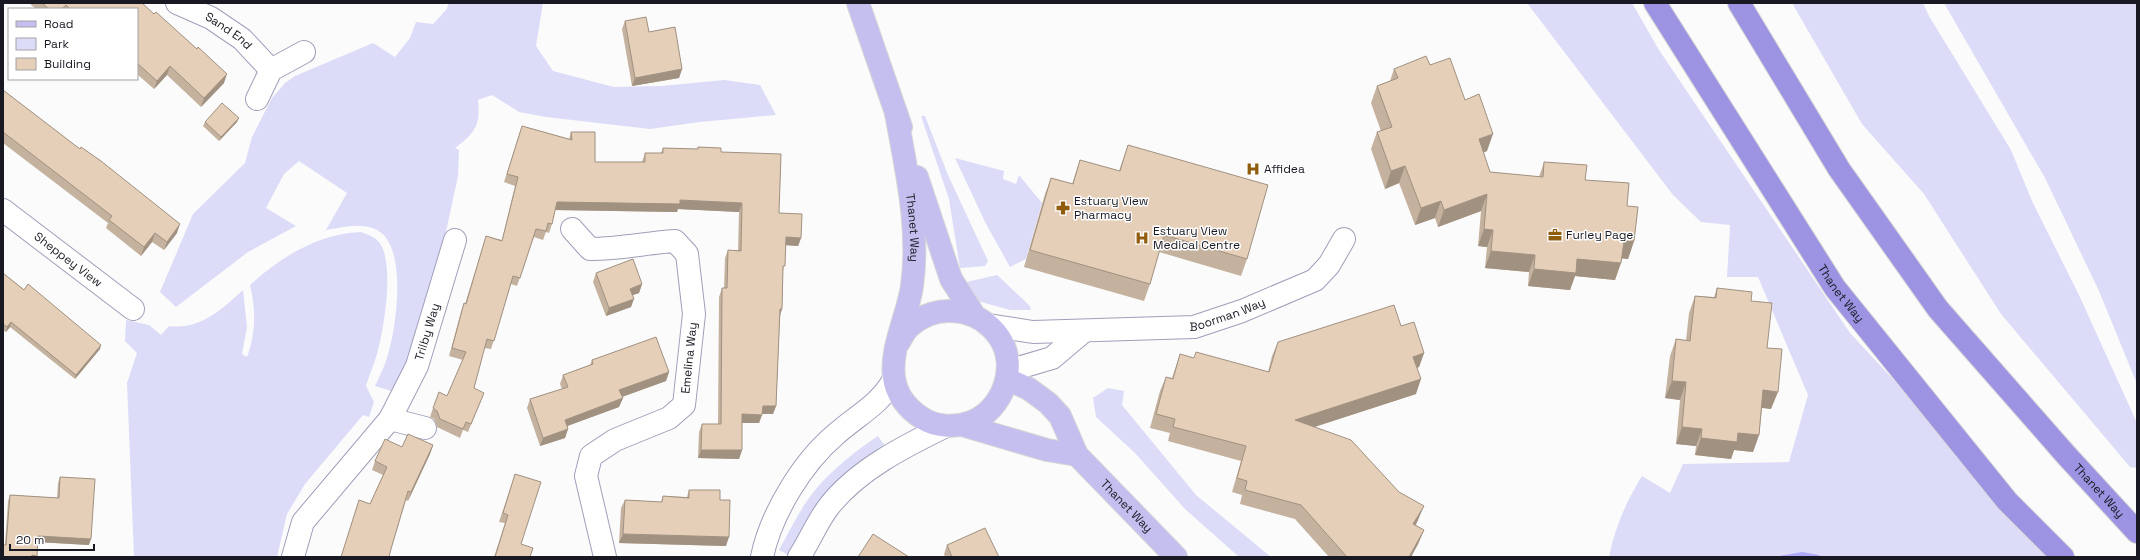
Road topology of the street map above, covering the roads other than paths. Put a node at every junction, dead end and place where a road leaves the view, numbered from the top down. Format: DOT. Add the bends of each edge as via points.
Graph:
graph roads {
  1 [pos="177,3"];
  2 [pos="858,3"];
  3 [pos="1655,3"];
  4 [pos="1739,3"];
  5 [pos="304,52"];
  6 [pos="271,70"];
  7 [pos="257,99"];
  8 [pos="896,113"];
  9 [pos="3,210"];
  10 [pos="572,229"];
  11 [pos="1344,239"];
  12 [pos="455,240"];
  13 [pos="133,310"];
  14 [pos="981,320"];
  15 [pos="1084,331"];
  16 [pos="899,342"];
  17 [pos="1007,375"];
  18 [pos="894,378"];
  19 [pos="390,419"];
  20 [pos="954,426"];
  21 [pos="425,428"];
  22 [pos="1077,455"];
  23 [pos="2137,532"];
  24 [pos="293,557"];
  25 [pos="605,557"];
  26 [pos="762,557"];
  27 [pos="799,557"];
  28 [pos="1176,557"];
  29 [pos="2063,557"];
  1 -- 6 [label="street, Sand End" via="211,18 242,39"];
  2 -- 8 [label="main road, Thanet Way"];
  3 -- 29 [label="highway, Thanet Way" via="1835,288 2007,501"];
  4 -- 23 [label="highway, Thanet Way" via="1839,169 1938,309"];
  5 -- 6 [label="street"];
  6 -- 7 [label="street"];
  8 -- 14 [label="main road, Thanet Way" via="951,279"];
  8 -- 16 [label="main road, Thanet Way" via="908,181 914,239 912,286"];
  9 -- 13 [label="street, Sheppey View"];
  10 -- 25 [label="street, Emelina Way" via="590,249 616,249 646,243 675,242 688,254 694,314 684,405 669,418 615,440 591,456 586,476"];
  11 -- 15 [label="street, Boorman Way" via="1329,265 1316,280 1242,311 1194,327 1108,328"];
  12 -- 19 [label="street, Trilby Way" via="417,366"];
  14 -- 15 [label="street, Boorman Way" via="1033,332"];
  14 -- 16 [label="main road, Thanet Way" via="957,311 939,311 914,324"];
  14 -- 17 [label="main road, Thanet Way" via="999,337 1006,354"];
  15 -- 17 [label="street" via="1052,358"];
  16 -- 18 [label="main road, Thanet Way" via="893,360"];
  17 -- 20 [label="main road" via="1002,395 991,409 978,419"];
  17 -- 22 [label="main road, Thanet Way" via="1053,408 1060,416"];
  18 -- 20 [label="main road, Thanet Way" via="900,396 912,411 928,421"];
  18 -- 26 [label="street" via="882,397 835,435 804,469 782,507"];
  19 -- 21 [label="street"];
  19 -- 24 [label="street, Trilby Way" via="303,522"];
  20 -- 22 [label="main road, Thanet Way" via="1047,450"];
  20 -- 27 [label="street" via="872,468 851,484 826,511"];
  22 -- 28 [label="main road, Thanet Way"];
}
